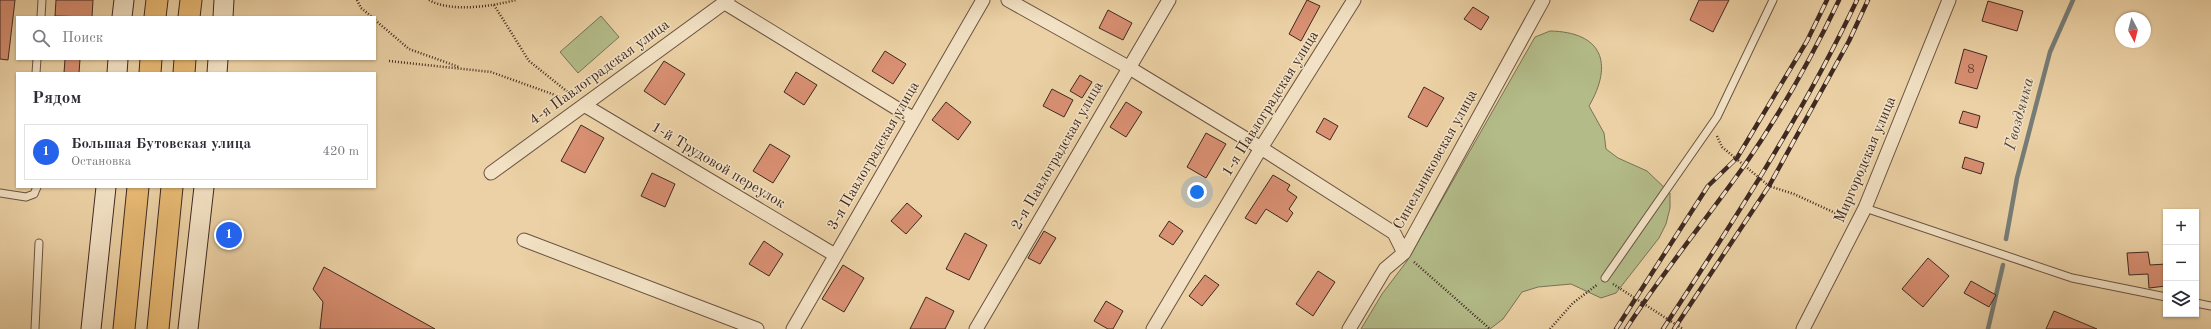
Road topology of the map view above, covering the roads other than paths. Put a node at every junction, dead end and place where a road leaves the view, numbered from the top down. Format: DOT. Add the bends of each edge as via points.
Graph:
graph roads {
  1 [pos="42,0"];
  2 [pos="124,0"];
  3 [pos="157,0"];
  4 [pos="191,0"];
  5 [pos="224,0"];
  6 [pos="983,0"];
  7 [pos="1008,0"];
  8 [pos="1169,0"];
  9 [pos="1354,0"];
  10 [pos="1543,0"];
  11 [pos="1773,0"];
  12 [pos="1948,0"];
  13 [pos="726,1"];
  14 [pos="41,16"];
  15 [pos="122,16"];
  16 [pos="155,16"];
  17 [pos="189,16"];
  18 [pos="223,16"];
  19 [pos="37,60"];
  20 [pos="118,60"];
  21 [pos="151,60"];
  22 [pos="185,60"];
  23 [pos="218,60"];
  24 [pos="1128,67"];
  25 [pos="36,72"];
  26 [pos="117,72"];
  27 [pos="150,72"];
  28 [pos="184,72"];
  29 [pos="216,72"];
  30 [pos="584,105"];
  31 [pos="914,119"];
  32 [pos="1261,148"];
  33 [pos="490,173"];
  34 [pos="37,188"];
  35 [pos="106,188"];
  36 [pos="138,188"];
  37 [pos="172,188"];
  38 [pos="204,188"];
  39 [pos="0,193"];
  40 [pos="1866,208"];
  41 [pos="524,240"];
  42 [pos="39,243"];
  43 [pos="1404,253"];
  44 [pos="835,255"];
  45 [pos="1605,278"];
  46 [pos="2163,296"];
  47 [pos="2199,304"];
  48 [pos="2211,306"];
  49 [pos="35,329"];
  50 [pos="91,329"];
  51 [pos="124,329"];
  52 [pos="158,329"];
  53 [pos="188,329"];
  54 [pos="757,329"];
  55 [pos="793,329"];
  56 [pos="976,329"];
  57 [pos="1153,329"];
  58 [pos="1349,329"];
  59 [pos="1804,329"];
  1 -- 14 [label="lane"];
  2 -- 15 [label="main road"];
  3 -- 16 [label="main road"];
  4 -- 17 [label="main road"];
  5 -- 18 [label="main road"];
  6 -- 31 [label="street, 3-я Павлоградская улица"];
  7 -- 24 [label="street"];
  8 -- 24 [label="street, 2-я Павлоградская улица"];
  9 -- 32 [label="street, 1-я Павлоградская улица"];
  10 -- 43 [label="street, Синельниковская улица"];
  11 -- 45 [label="lane" via="1717,117"];
  12 -- 40 [label="street, Миргородская улица"];
  13 -- 30 [label="street, 4-я Павлоградская улица"];
  13 -- 31 [label="street"];
  19 -- 25 [label="lane"];
  20 -- 26 [label="main road"];
  21 -- 27 [label="main road"];
  22 -- 28 [label="main road"];
  23 -- 29 [label="main road"];
  24 -- 32 [label="street"];
  24 -- 56 [label="street, 2-я Павлоградская улица"];
  30 -- 33 [label="street, 4-я Павлоградская улица"];
  30 -- 44 [label="street, 1-й Трудовой переулок"];
  31 -- 44 [label="street, 3-я Павлоградская улица"];
  32 -- 43 [label="street" via="1394,233"];
  32 -- 57 [label="street, 1-я Павлоградская улица"];
  34 -- 39 [label="lane" via="34,194 26,197"];
  35 -- 50 [label="main road"];
  36 -- 51 [label="main road"];
  37 -- 52 [label="main road"];
  38 -- 53 [label="main road"];
  40 -- 46 [label="lane" via="2072,278"];
  40 -- 59 [label="street, Миргородская улица"];
  41 -- 54 [label="street"];
  42 -- 49 [label="lane"];
  43 -- 58 [label="street, Синельниковская улица" via="1385,269"];
  44 -- 55 [label="street, 3-я Павлоградская улица"];
  47 -- 48 [label="lane"];
}
